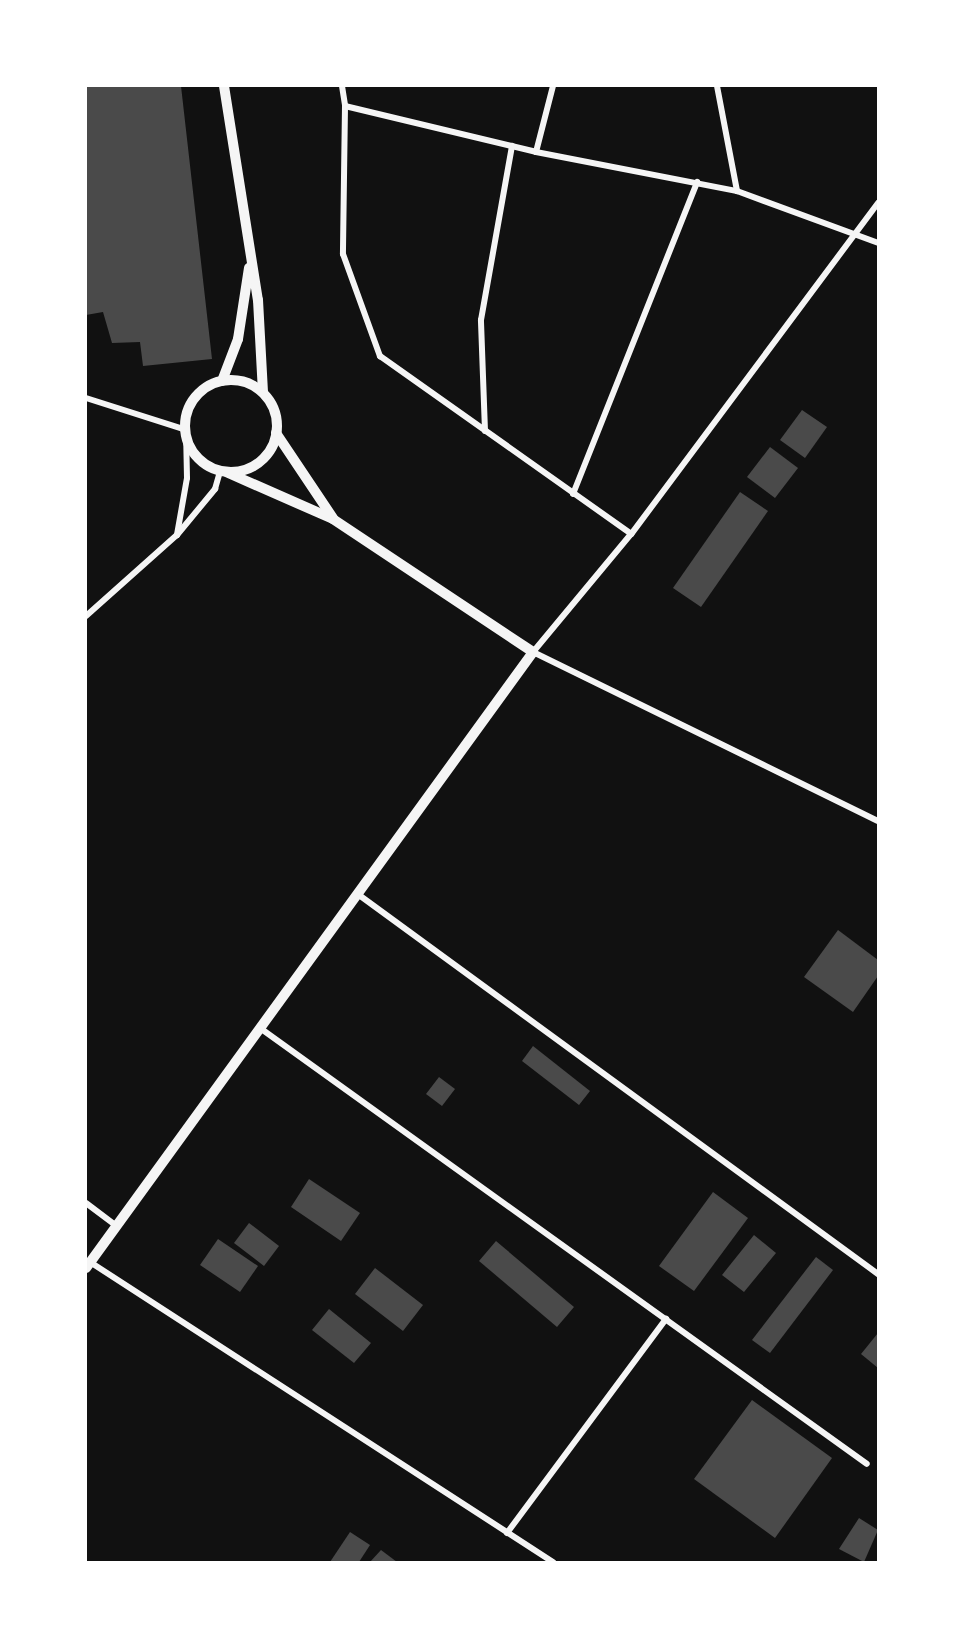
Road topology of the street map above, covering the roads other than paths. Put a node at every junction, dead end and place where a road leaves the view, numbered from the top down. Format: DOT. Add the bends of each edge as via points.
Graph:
graph roads {
  1 [pos="226,86"];
  2 [pos="342,86"];
  3 [pos="553,86"];
  4 [pos="717,86"];
  5 [pos="345,106"];
  6 [pos="513,146"];
  7 [pos="536,152"];
  8 [pos="697,182"];
  9 [pos="737,191"];
  10 [pos="879,203"];
  11 [pos="855,232"];
  12 [pos="879,243"];
  13 [pos="250,259"];
  14 [pos="222,381"];
  15 [pos="263,392"];
  16 [pos="86,398"];
  17 [pos="186,430"];
  18 [pos="485,431"];
  19 [pos="276,433"];
  20 [pos="224,472"];
  21 [pos="573,494"];
  22 [pos="333,519"];
  23 [pos="631,534"];
  24 [pos="177,535"];
  25 [pos="86,616"];
  26 [pos="532,652"];
  27 [pos="879,821"];
  28 [pos="359,895"];
  29 [pos="260,1028"];
  30 [pos="86,1203"];
  31 [pos="115,1225"];
  32 [pos="88,1265"];
  33 [pos="879,1274"];
  34 [pos="666,1319"];
  35 [pos="867,1464"];
  36 [pos="507,1533"];
  37 [pos="553,1563"];
  1 -- 13 [label="street"];
  2 -- 5 [label="street"];
  3 -- 7 [label="street"];
  4 -- 9 [label="street"];
  5 -- 6 [label="street"];
  5 -- 18 [label="street" via="343,254 380,356"];
  6 -- 7 [label="street"];
  6 -- 18 [label="street" via="481,320"];
  7 -- 8 [label="street"];
  8 -- 9 [label="street"];
  8 -- 21 [label="street"];
  9 -- 11 [label="street"];
  10 -- 11 [label="street"];
  11 -- 12 [label="street"];
  11 -- 23 [label="street"];
  13 -- 14 [label="street" via="238,339"];
  13 -- 15 [label="street"];
  14 -- 15 [label="street" via="243,381"];
  14 -- 17 [label="street" via="201,390 187,408"];
  15 -- 19 [label="street" via="275,411"];
  16 -- 17 [label="street"];
  17 -- 20 [label="street" via="189,449"];
  17 -- 24 [label="street" via="187,478"];
  18 -- 21 [label="street"];
  19 -- 20 [label="street" via="268,454 250,468"];
  19 -- 22 [label="street"];
  20 -- 22 [label="street"];
  20 -- 24 [label="street"];
  21 -- 23 [label="street"];
  22 -- 26 [label="street"];
  23 -- 26 [label="street"];
  24 -- 25 [label="street"];
  26 -- 27 [label="street"];
  26 -- 28 [label="street"];
  28 -- 29 [label="street"];
  28 -- 33 [label="street"];
  29 -- 31 [label="street"];
  29 -- 34 [label="street"];
  30 -- 31 [label="street"];
  31 -- 32 [label="street"];
  32 -- 36 [label="street"];
  34 -- 35 [label="street"];
  34 -- 36 [label="street"];
  36 -- 37 [label="street"];
}
